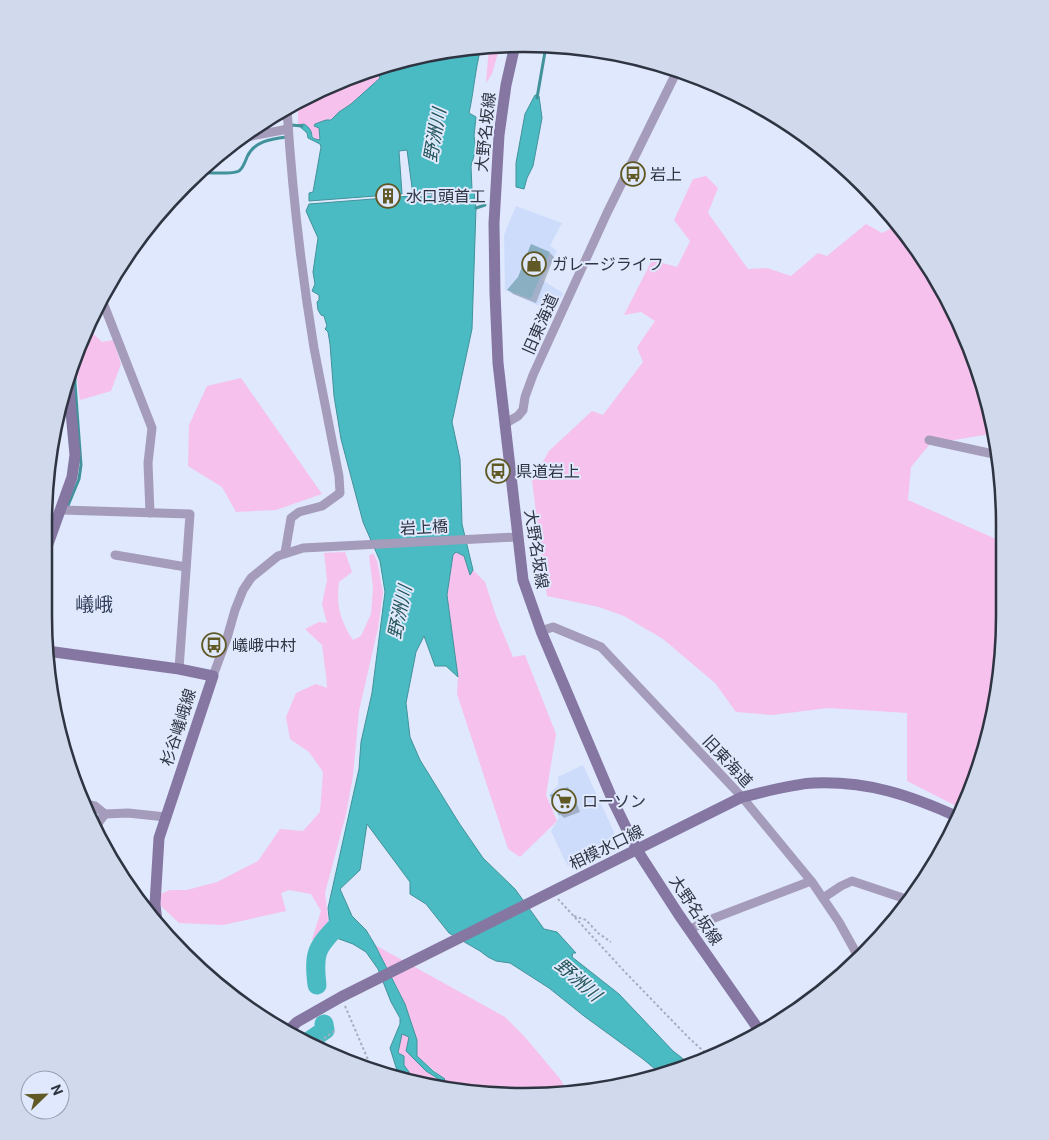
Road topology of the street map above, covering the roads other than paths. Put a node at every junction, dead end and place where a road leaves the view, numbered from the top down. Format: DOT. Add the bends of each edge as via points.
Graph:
graph roads {
  1 [pos="513,53"];
  2 [pos="674,77"];
  3 [pos="287,117"];
  4 [pos="288,129"];
  5 [pos="258,135"];
  6 [pos="105,308"];
  7 [pos="70,397"];
  8 [pos="506,424"];
  9 [pos="930,440"];
  10 [pos="990,453"];
  11 [pos="62,510"];
  12 [pos="150,513"];
  13 [pos="52,535"];
  14 [pos="517,537"];
  15 [pos="286,553"];
  16 [pos="116,555"];
  17 [pos="186,568"];
  18 [pos="541,631"];
  19 [pos="55,653"];
  20 [pos="179,668"];
  21 [pos="213,676"];
  22 [pos="742,797"];
  23 [pos="92,806"];
  24 [pos="105,814"];
  25 [pos="952,814"];
  26 [pos="166,817"];
  27 [pos="100,821"];
  28 [pos="637,850"];
  29 [pos="811,881"];
  30 [pos="823,898"];
  31 [pos="903,898"];
  32 [pos="155,909"];
  33 [pos="689,930"];
  34 [pos="855,951"];
  35 [pos="293,1026"];
  36 [pos="756,1026"];
  1 -- 8 [label="main road, 大野名坂線" via="499,135 494,223 498,353"];
  2 -- 8 [label="street, 旧東海道" via="533,374 523,410"];
  3 -- 4 [label="street"];
  4 -- 5 [label="street"];
  4 -- 15 [label="street" via="294,205 314,348 340,493 322,506 299,512 291,518"];
  6 -- 12 [label="street" via="152,428 148,463"];
  7 -- 11 [label="main road" via="75,455"];
  8 -- 14 [label="main road, 大野名坂線"];
  9 -- 10 [label="street"];
  11 -- 12 [label="street"];
  11 -- 13 [label="main road"];
  12 -- 17 [label="street" via="190,514"];
  14 -- 15 [label="street, 岩上橋" via="303,548"];
  14 -- 18 [label="main road, 大野名坂線" via="523,580"];
  15 -- 21 [label="street, 岩上橋" via="250,578"];
  16 -- 17 [label="street"];
  17 -- 20 [label="street"];
  18 -- 22 [label="street, 旧東海道" via="553,628 601,647"];
  18 -- 28 [label="main road, 大野名坂線"];
  19 -- 20 [label="main road, 杉谷嶬峨線"];
  20 -- 21 [label="main road, 杉谷嶬峨線"];
  21 -- 26 [label="main road, 杉谷嶬峨線"];
  22 -- 25 [label="main road, 相模水口線" via="812,783 856,784 925,802"];
  22 -- 28 [label="main road, 相模水口線"];
  22 -- 29 [label="street, 旧東海道"];
  23 -- 24 [label="street"];
  24 -- 26 [label="street"];
  24 -- 27 [label="street"];
  26 -- 32 [label="main road, 杉谷嶬峨線" via="156,861"];
  28 -- 33 [label="main road, 大野名坂線"];
  28 -- 35 [label="main road, 相模水口線" via="352,991"];
  29 -- 30 [label="street, 旧東海道"];
  29 -- 33 [label="street"];
  30 -- 31 [label="street" via="852,882"];
  30 -- 34 [label="street, 旧東海道"];
  33 -- 36 [label="main road, 大野名坂線"];
}
